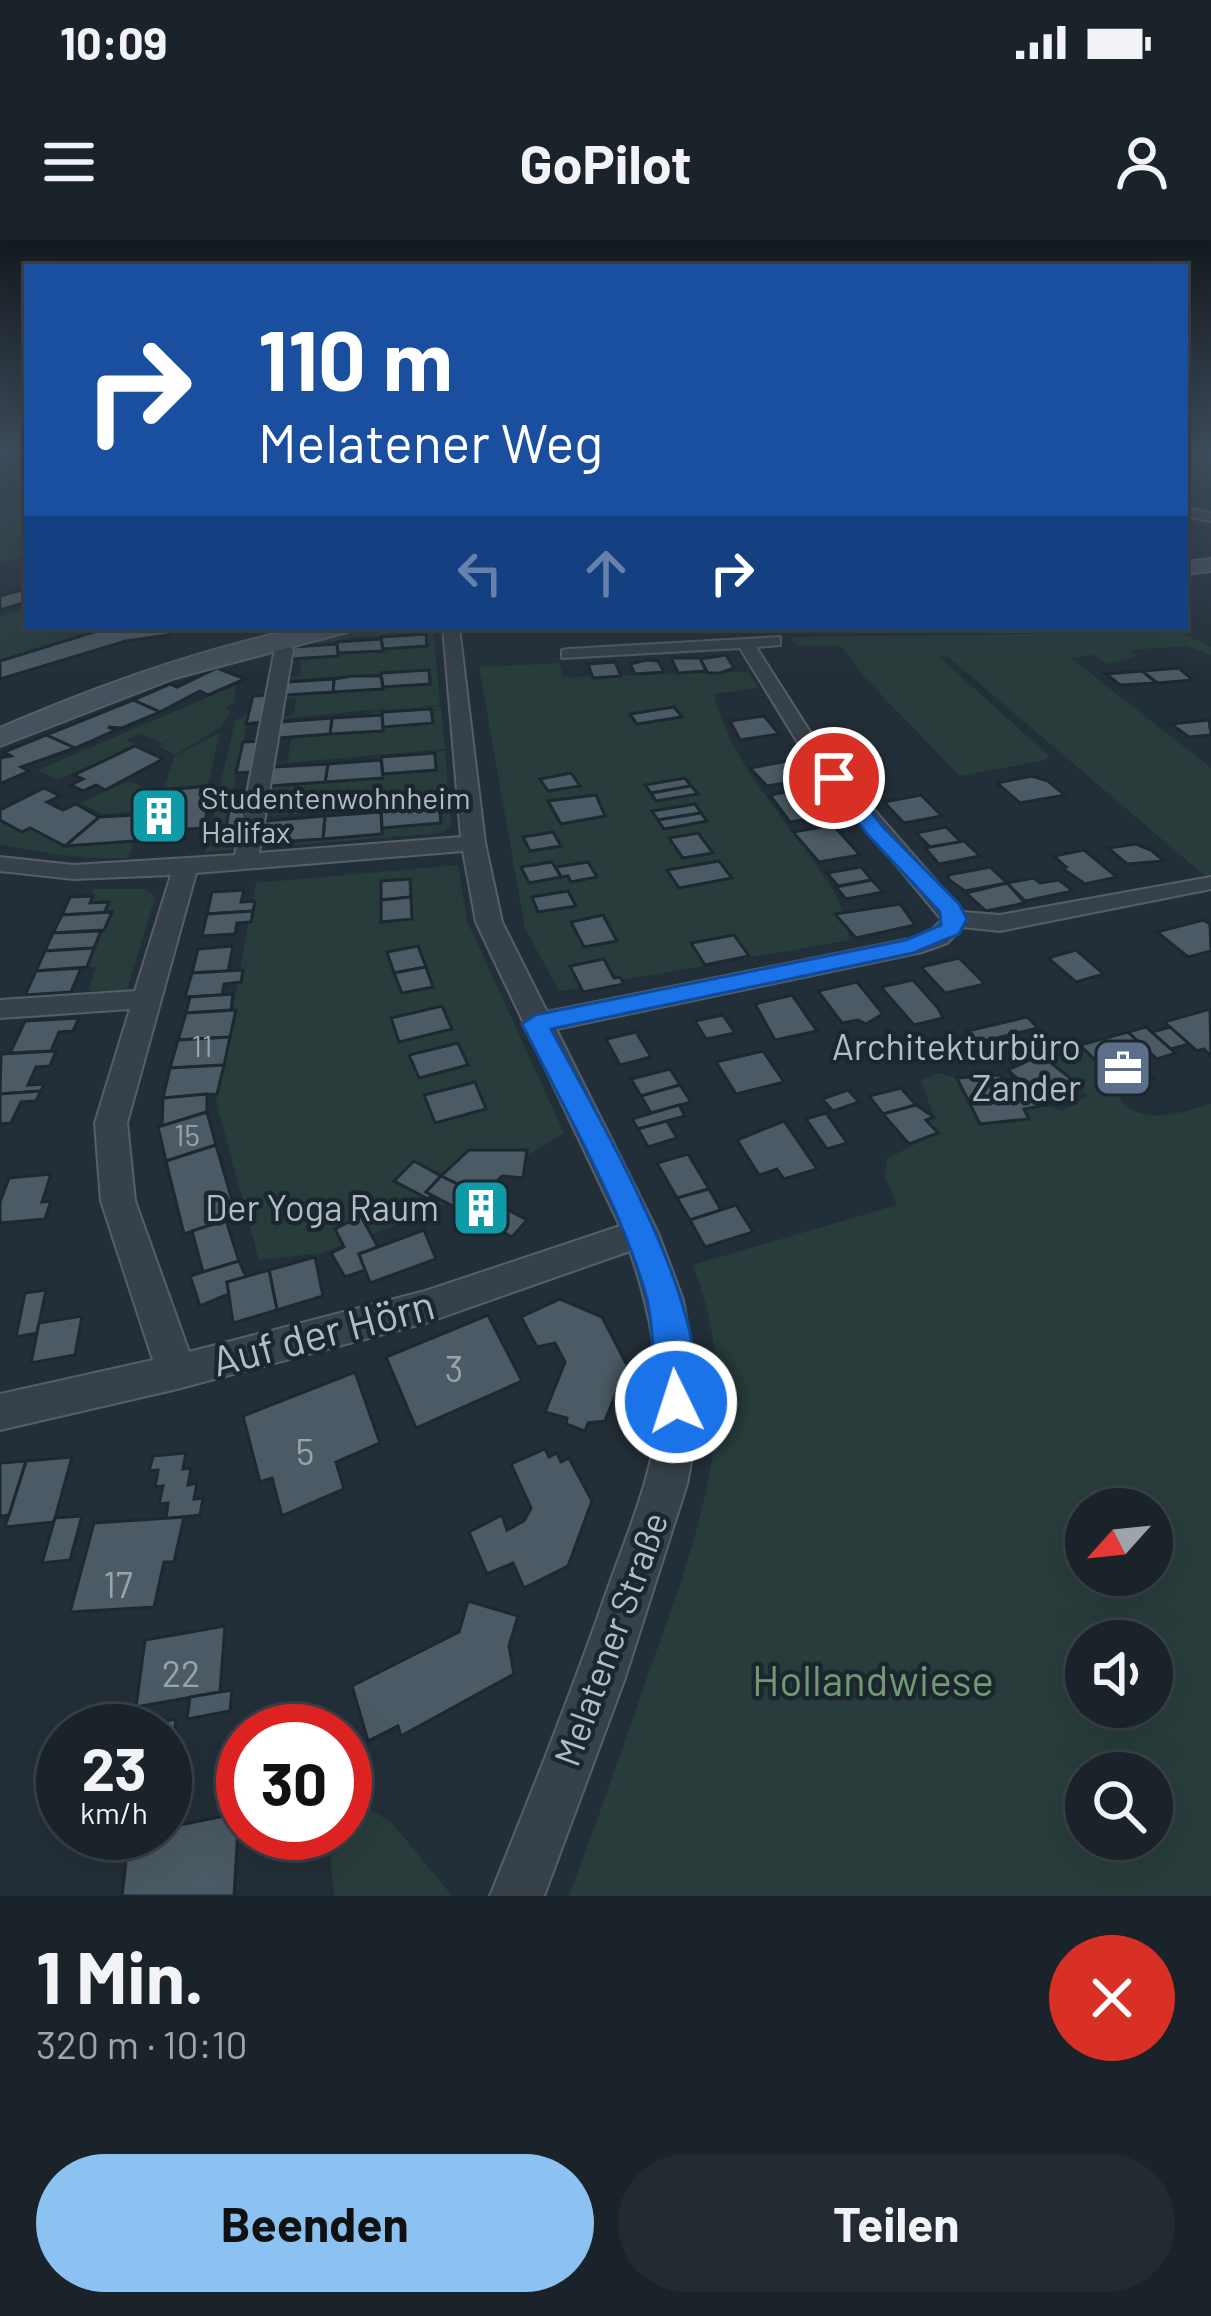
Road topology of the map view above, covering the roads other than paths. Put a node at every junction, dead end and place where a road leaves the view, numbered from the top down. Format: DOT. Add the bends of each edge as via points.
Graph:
graph roads {
  1 [pos="326,630"];
  2 [pos="451,630"];
  3 [pos="291,638"];
  4 [pos="775,641"];
  5 [pos="746,643"];
  6 [pos="568,654"];
  7 [pos="0,728"];
  8 [pos="0,738"];
  9 [pos="473,843"];
  10 [pos="246,862"];
  11 [pos="0,864"];
  12 [pos="184,868"];
  13 [pos="1206,883"];
  14 [pos="955,919"];
  15 [pos="150,999"];
  16 [pos="0,1009"];
  17 [pos="535,1024"];
  18 [pos="641,1233"];
  19 [pos="177,1372"];
  20 [pos="0,1412"];
  21 [pos="517,1896"];
  1 -- 8 [label="main road" via="133,684"];
  2 -- 9 [label="street, Melatener Straße"];
  3 -- 7 [label="main road" via="178,660"];
  3 -- 10 [label="street"];
  4 -- 5 [label="street"];
  5 -- 6 [label="street"];
  5 -- 14 [label="street" via="813,752"];
  9 -- 10 [label="street"];
  9 -- 17 [label="street, Melatener Straße" via="489,922"];
  10 -- 12 [label="street"];
  11 -- 12 [label="street" via="74,872"];
  12 -- 15 [label="street"];
  13 -- 14 [label="street" via="1000,923"];
  14 -- 17 [label="street" via="937,939 913,946"];
  15 -- 16 [label="street"];
  15 -- 19 [label="street" via="111,1123 118,1201"];
  17 -- 18 [label="street, Melatener Straße"];
  18 -- 19 [label="street, Auf der Hörn" via="485,1287"];
  18 -- 21 [label="street, Melatener Straße" via="665,1300 676,1436 610,1653"];
  19 -- 20 [label="street, Auf der Hörn"];
}
